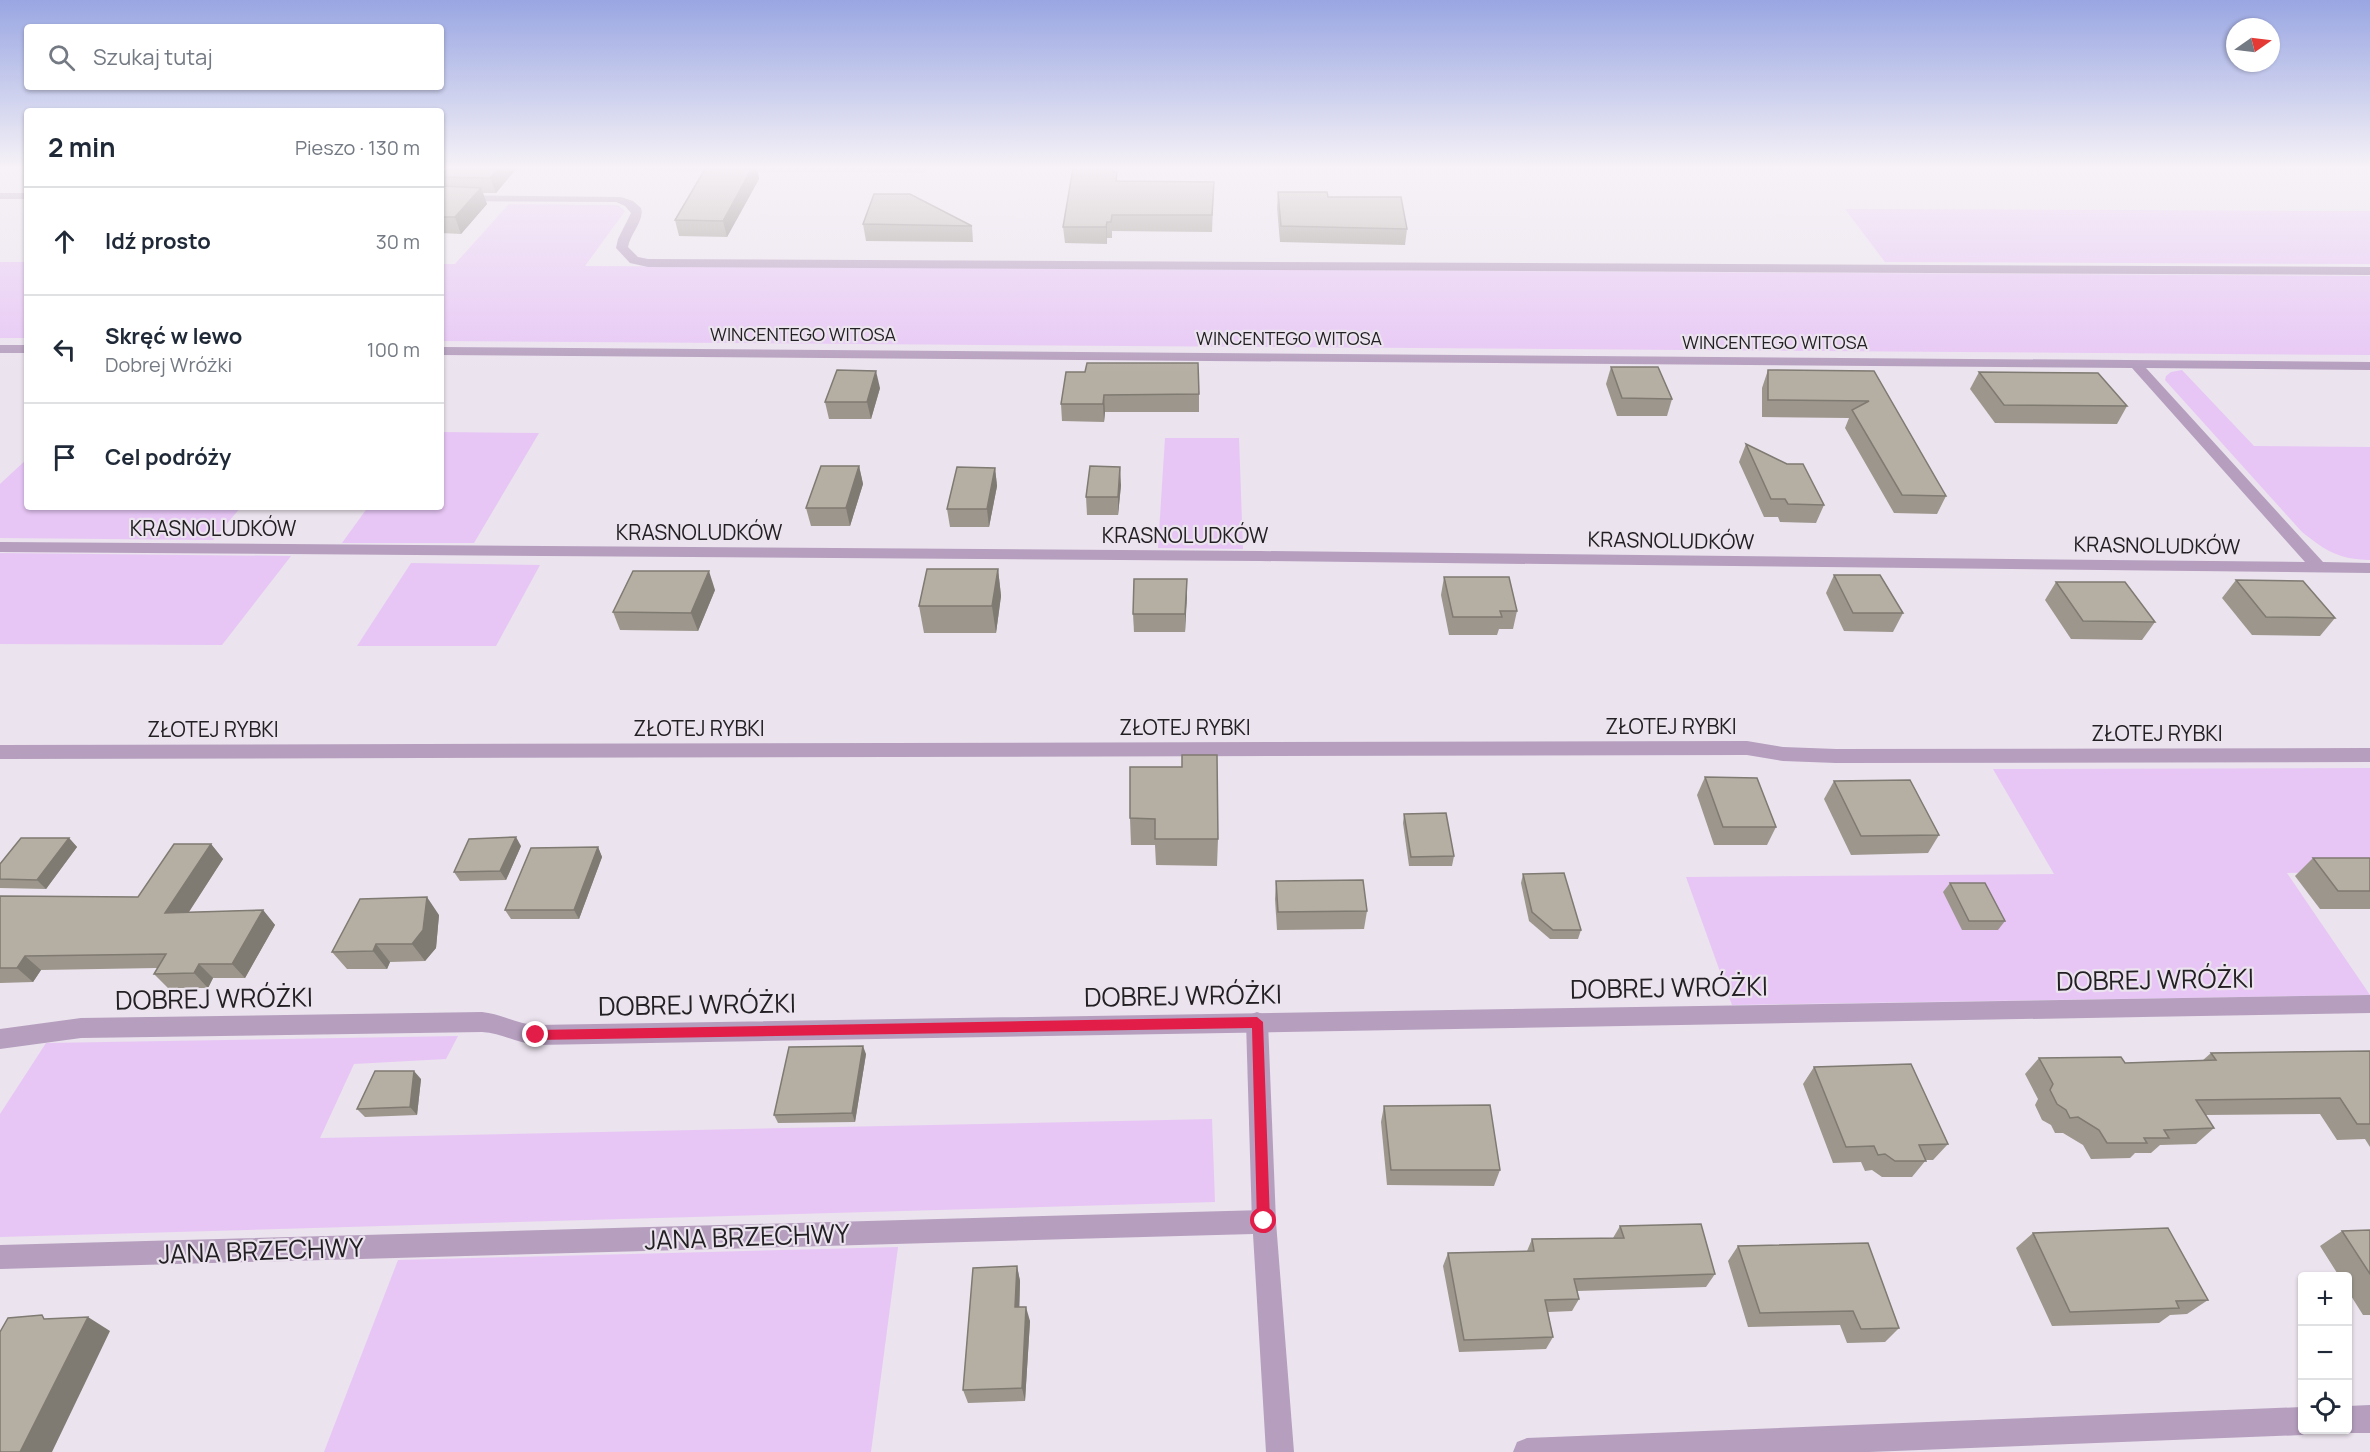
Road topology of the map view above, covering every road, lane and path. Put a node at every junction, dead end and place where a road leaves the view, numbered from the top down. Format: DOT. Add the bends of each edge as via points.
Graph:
graph roads {
  1 [pos="625,236"];
  2 [pos="2370,271"];
  3 [pos="0,349"];
  4 [pos="24,349"];
  5 [pos="444,351"];
  6 [pos="2136,365"];
  7 [pos="2370,366"];
  8 [pos="0,548"];
  9 [pos="2319,568"];
  10 [pos="2370,568"];
  11 [pos="0,752"];
  12 [pos="2370,755"];
  13 [pos="2370,1004"];
  14 [pos="1257,1022"];
  15 [pos="0,1039"];
  16 [pos="1264,1221"];
  17 [pos="0,1257"];
  18 [pos="2352,1419"];
  19 [pos="2370,1419"];
  20 [pos="2298,1421"];
  21 [pos="1280,1452"];
  22 [pos="1527,1452"];
  1 -- 2 [label="street" via="622,248 634,260 648,263"];
  3 -- 4 [label="street"];
  5 -- 6 [label="street, WINCENTEGO WITOSA"];
  6 -- 7 [label="street, WINCENTEGO WITOSA"];
  6 -- 9 [label="street"];
  8 -- 9 [label="street, KRASNOLUDKÓW"];
  9 -- 10 [label="street, KRASNOLUDKÓW"];
  11 -- 12 [label="street, ZŁOTEJ RYBKI" via="1747,748 1836,756"];
  13 -- 14 [label="street, DOBREJ WRÓŻKI"];
  14 -- 15 [label="street, DOBREJ WRÓŻKI" via="536,1035 498,1023 471,1022 81,1028"];
  14 -- 16 [label="street"];
  16 -- 17 [label="street, JANA BRZECHWY"];
  16 -- 21 [label="street"];
  18 -- 19 [label="street"];
  20 -- 22 [label="street"];
}
